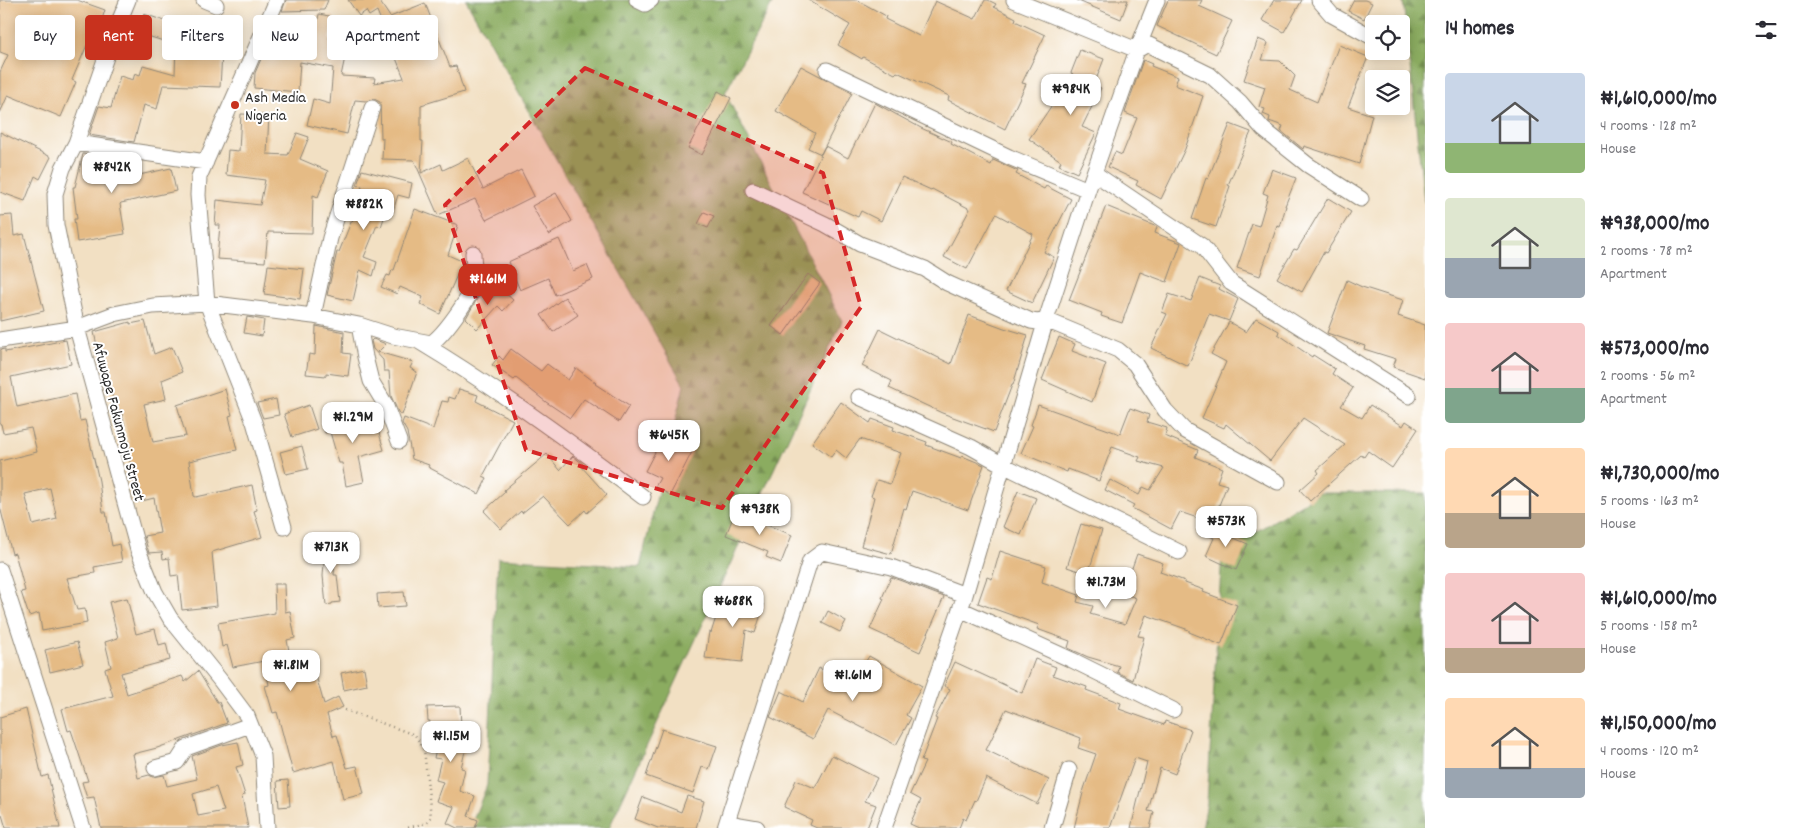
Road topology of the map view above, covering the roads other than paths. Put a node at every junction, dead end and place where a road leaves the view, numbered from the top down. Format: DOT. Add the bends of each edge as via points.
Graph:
graph roads {
  1 [pos="128,0"];
  2 [pos="277,0"];
  3 [pos="637,0"];
  4 [pos="651,0"];
  5 [pos="1014,0"];
  6 [pos="1157,0"];
  7 [pos="1319,0"];
  8 [pos="1365,33"];
  9 [pos="1137,50"];
  10 [pos="827,70"];
  11 [pos="372,108"];
  12 [pos="76,143"];
  13 [pos="206,162"];
  14 [pos="1094,173"];
  15 [pos="753,190"];
  16 [pos="1088,190"];
  17 [pos="1361,200"];
  18 [pos="473,253"];
  19 [pos="207,303"];
  20 [pos="313,316"];
  21 [pos="1046,320"];
  22 [pos="359,325"];
  23 [pos="77,328"];
  24 [pos="0,340"];
  25 [pos="420,342"];
  26 [pos="1409,396"];
  27 [pos="859,397"];
  28 [pos="399,441"];
  29 [pos="1003,465"];
  30 [pos="1278,482"];
  31 [pos="643,497"];
  32 [pos="284,528"];
  33 [pos="1179,552"];
  34 [pos="0,570"];
  35 [pos="963,602"];
  36 [pos="1173,710"];
  37 [pos="250,725"];
  38 [pos="154,768"];
  39 [pos="1069,770"];
  40 [pos="727,826"];
  41 [pos="83,828"];
  42 [pos="267,828"];
  43 [pos="757,828"];
  44 [pos="884,828"];
  45 [pos="1052,828"];
  1 -- 12 [label="street, Afuwape Fakunmoju Street"];
  2 -- 13 [label="street"];
  3 -- 4 [label="street" via="645,4"];
  5 -- 9 [label="street"];
  6 -- 9 [label="street"];
  7 -- 8 [label="street" via="1332,15"];
  9 -- 14 [label="street"];
  9 -- 17 [label="street" via="1149,45 1210,75 1263,129 1308,165"];
  10 -- 16 [label="street" via="1009,157"];
  11 -- 20 [label="street" via="330,238"];
  12 -- 13 [label="street"];
  12 -- 23 [label="street, Afuwape Fakunmoju Street" via="63,168 55,194 56,224"];
  13 -- 19 [label="street" via="199,177 198,195"];
  14 -- 16 [label="street"];
  14 -- 26 [label="street" via="1202,246 1231,283"];
  15 -- 21 [label="street" via="860,244 925,269 1031,321"];
  16 -- 21 [label="street"];
  18 -- 25 [label="street" via="474,284 462,307 431,344"];
  19 -- 20 [label="street"];
  19 -- 23 [label="street" via="153,306 114,314"];
  19 -- 32 [label="street" via="254,422"];
  20 -- 22 [label="street"];
  21 -- 29 [label="street"];
  21 -- 30 [label="street" via="1118,350 1135,364 1165,410 1184,430"];
  22 -- 25 [label="street"];
  22 -- 28 [label="street" via="371,381 385,404"];
  23 -- 24 [label="street"];
  23 -- 37 [label="street, Afuwape Fakunmoju Street" via="138,550 155,592 170,618 220,680"];
  25 -- 31 [label="street" via="580,449"];
  27 -- 29 [label="street" via="971,447"];
  29 -- 33 [label="street"];
  29 -- 35 [label="street"];
  34 -- 41 [label="street"];
  35 -- 36 [label="street"];
  35 -- 40 [label="street" via="891,568 822,552 810,561"];
  35 -- 44 [label="street"];
  37 -- 38 [label="street" via="186,748 177,762"];
  37 -- 42 [label="street, Afuwape Fakunmoju Street" via="263,756"];
  39 -- 45 [label="street"];
  40 -- 43 [label="street"];
}
